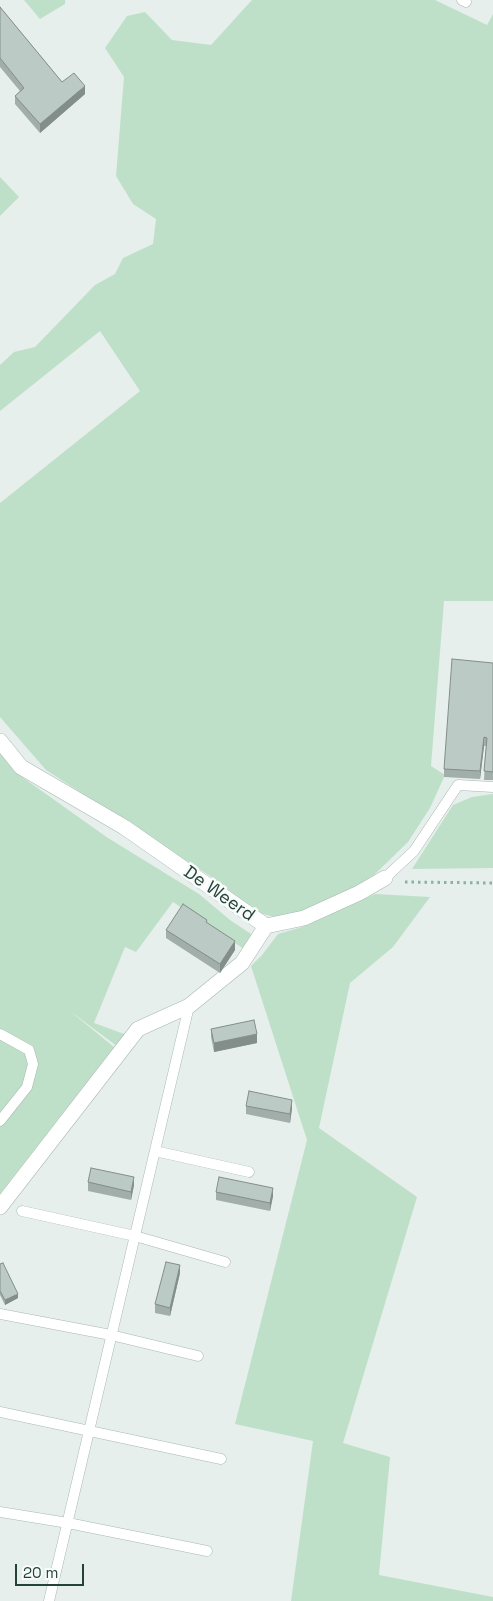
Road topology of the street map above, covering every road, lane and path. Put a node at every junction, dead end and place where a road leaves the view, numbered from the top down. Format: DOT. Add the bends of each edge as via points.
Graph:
graph roads {
  1 [pos="0,741"];
  2 [pos="493,786"];
  3 [pos="385,878"];
  4 [pos="493,883"];
  5 [pos="266,926"];
  6 [pos="188,1006"];
  7 [pos="0,1034"];
  8 [pos="0,1121"];
  9 [pos="154,1151"];
  10 [pos="249,1172"];
  11 [pos="0,1207"];
  12 [pos="22,1211"];
  13 [pos="135,1236"];
  14 [pos="225,1262"];
  15 [pos="0,1314"];
  16 [pos="111,1335"];
  17 [pos="198,1356"];
  18 [pos="0,1412"];
  19 [pos="89,1430"];
  20 [pos="222,1459"];
  21 [pos="0,1512"];
  22 [pos="68,1523"];
  23 [pos="206,1550"];
  24 [pos="49,1601"];
  1 -- 5 [label="street, De Weerd" via="21,767 124,827"];
  2 -- 3 [label="lane" via="458,785 414,851"];
  3 -- 4 [label="path" via="410,883"];
  3 -- 5 [label="street" via="359,894 304,918"];
  5 -- 6 [label="street, De Weerd" via="242,963"];
  6 -- 9 [label="lane"];
  6 -- 11 [label="street, De Weerd" via="138,1029"];
  7 -- 8 [label="lane" via="29,1050 33,1064 27,1087"];
  9 -- 10 [label="lane"];
  9 -- 13 [label="lane"];
  12 -- 13 [label="lane"];
  13 -- 14 [label="lane"];
  13 -- 16 [label="lane"];
  15 -- 16 [label="lane"];
  16 -- 17 [label="lane"];
  16 -- 19 [label="lane"];
  18 -- 19 [label="lane"];
  19 -- 20 [label="lane"];
  19 -- 22 [label="lane"];
  21 -- 22 [label="lane"];
  22 -- 23 [label="lane"];
  22 -- 24 [label="lane"];
}
